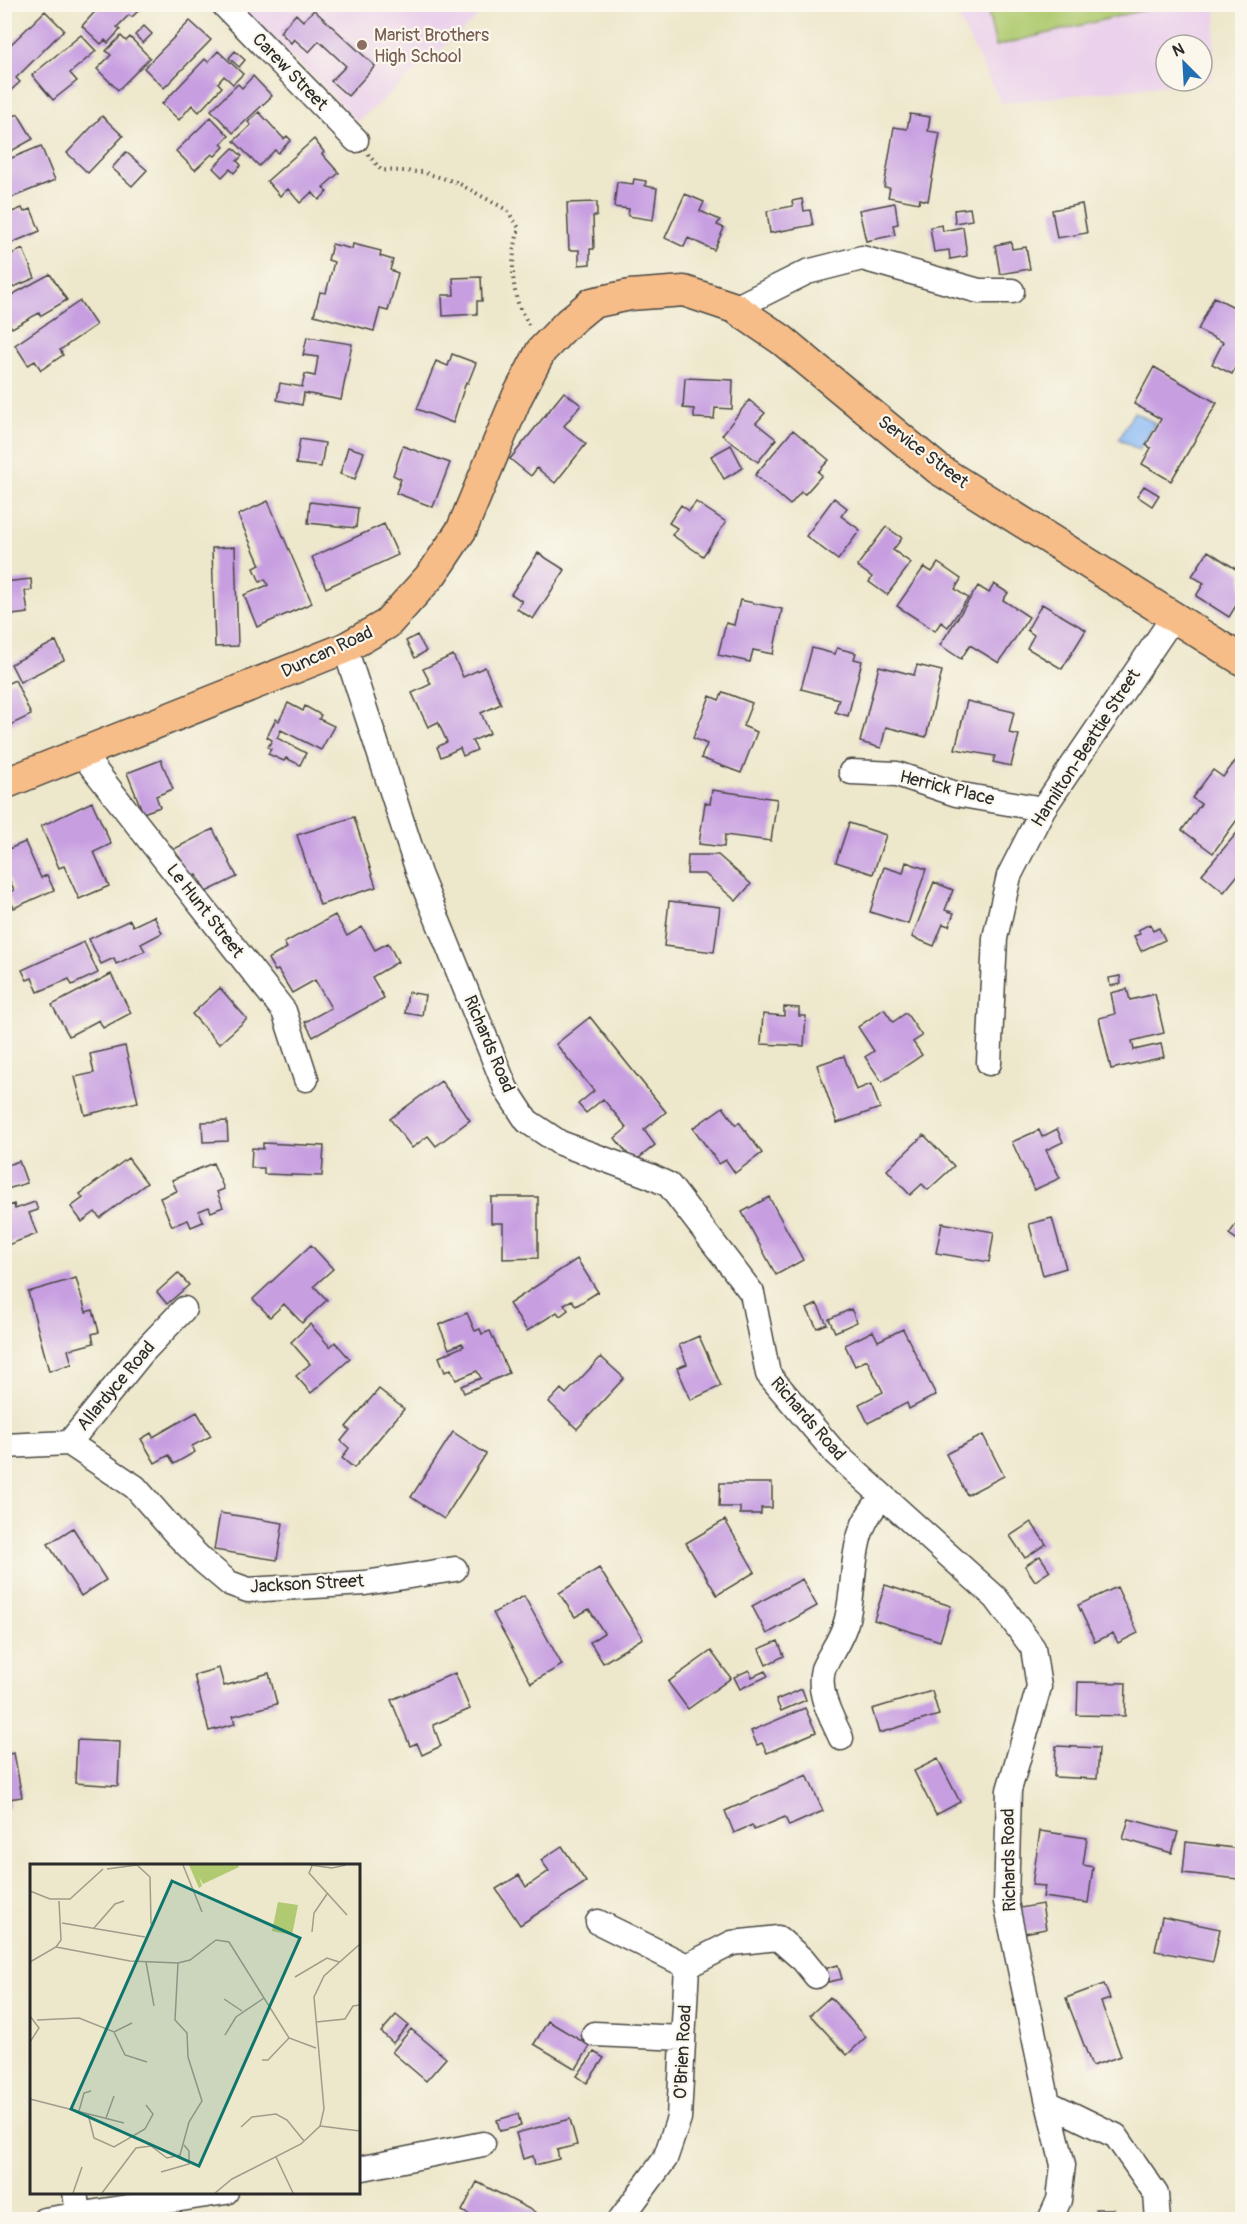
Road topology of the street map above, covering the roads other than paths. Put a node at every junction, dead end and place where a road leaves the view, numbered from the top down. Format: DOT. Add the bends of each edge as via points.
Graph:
graph roads {
  1 [pos="238,9"];
  2 [pos="356,140"];
  3 [pos="1012,291"];
  4 [pos="630,294"];
  5 [pos="735,308"];
  6 [pos="1174,616"];
  7 [pos="345,648"];
  8 [pos="1242,660"];
  9 [pos="82,754"];
  10 [pos="851,772"];
  11 [pos="4,784"];
  12 [pos="1043,809"];
  13 [pos="989,1063"];
  14 [pos="306,1079"];
  15 [pos="184,1309"];
  16 [pos="69,1443"];
  17 [pos="4,1446"];
  18 [pos="884,1497"];
  19 [pos="455,1569"];
  20 [pos="841,1738"];
  21 [pos="598,1922"];
  22 [pos="687,1966"];
  23 [pos="816,1976"];
  24 [pos="594,2034"];
  25 [pos="683,2038"];
  26 [pos="1048,2103"];
  27 [pos="483,2144"];
  28 [pos="360,2169"];
  29 [pos="223,2194"];
  30 [pos="76,2203"];
  31 [pos="169,2211"];
  32 [pos="44,2220"];
  33 [pos="620,2220"];
  34 [pos="1050,2220"];
  35 [pos="1158,2220"];
  1 -- 2 [label="street, Carew Street"];
  3 -- 5 [label="street" via="980,291 862,258 807,272"];
  4 -- 5 [label="main road, Service Street" via="684,291"];
  4 -- 7 [label="main road, Duncan Road" via="592,303 541,351 517,397 462,529 432,574 387,624"];
  5 -- 6 [label="main road, Service Street" via="782,340 938,468"];
  6 -- 8 [label="main road, Service Street"];
  6 -- 12 [label="street, Hamilton-Beattie Street"];
  7 -- 9 [label="main road, Duncan Road"];
  7 -- 18 [label="street, Richards Road" via="419,874 506,1089 526,1121 560,1143 669,1185 752,1293 768,1374 836,1454"];
  9 -- 11 [label="main road, Duncan Road"];
  9 -- 14 [label="street, Le Hunt Street" via="284,1011"];
  10 -- 12 [label="street, Herrick Place" via="897,774 957,794"];
  12 -- 13 [label="street, Hamilton-Beattie Street" via="1009,876 995,938"];
  15 -- 16 [label="street, Allardyce Road" via="142,1353"];
  16 -- 17 [label="street, Allardyce Road"];
  16 -- 19 [label="street, Jackson Street" via="135,1487 203,1561 229,1583 248,1590 365,1583"];
  18 -- 20 [label="street" via="862,1527 855,1550 847,1619 821,1678 823,1695"];
  18 -- 26 [label="street, Richards Road" via="996,1598 1033,1648 1039,1687 1009,1790 1006,1902"];
  21 -- 22 [label="street"];
  22 -- 23 [label="street" via="732,1943 778,1938"];
  22 -- 25 [label="street, O'Brien Road"];
  24 -- 25 [label="street"];
  25 -- 33 [label="street, O'Brien Road" via="679,2118 665,2159"];
  26 -- 34 [label="street, Richards Road" via="1063,2164 1059,2200"];
  26 -- 35 [label="street" via="1116,2136 1156,2194"];
  27 -- 28 [label="street"];
  29 -- 31 [label="street"];
  30 -- 31 [label="street"];
  30 -- 32 [label="street"];
}
